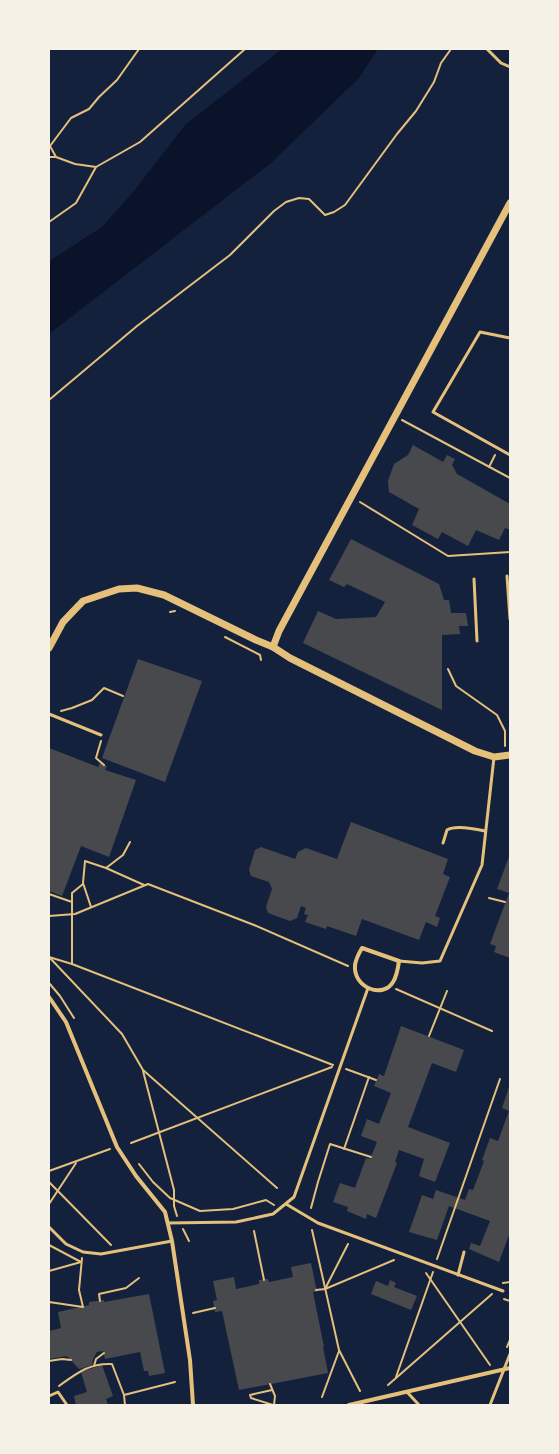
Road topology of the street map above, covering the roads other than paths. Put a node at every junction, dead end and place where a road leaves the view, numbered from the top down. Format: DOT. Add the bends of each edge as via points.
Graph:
graph roads {
  1 [pos="488,49"];
  2 [pos="510,67"];
  3 [pos="510,204"];
  4 [pos="510,338"];
  5 [pos="510,455"];
  6 [pos="507,576"];
  7 [pos="474,579"];
  8 [pos="510,619"];
  9 [pos="477,641"];
  10 [pos="273,647"];
  11 [pos="49,648"];
  12 [pos="49,714"];
  13 [pos="101,734"];
  14 [pos="508,755"];
  15 [pos="494,758"];
  16 [pos="485,831"];
  17 [pos="443,843"];
  18 [pos="400,961"];
  19 [pos="368,988"];
  20 [pos="49,996"];
  21 [pos="286,1204"];
  22 [pos="168,1223"];
  23 [pos="49,1227"];
  24 [pos="172,1241"];
  25 [pos="464,1252"];
  26 [pos="458,1275"];
  27 [pos="503,1291"];
  28 [pos="510,1354"];
  29 [pos="510,1368"];
  30 [pos="504,1370"];
  31 [pos="407,1392"];
  32 [pos="49,1396"];
  33 [pos="67,1405"];
  34 [pos="193,1405"];
  35 [pos="349,1405"];
  36 [pos="419,1405"];
  37 [pos="490,1405"];
  1 -- 2 [label="lane" via="501,63"];
  3 -- 10 [label="street" via="279,631"];
  4 -- 5 [label="lane" via="480,332 433,412"];
  6 -- 8 [label="lane"];
  7 -- 9 [label="lane"];
  10 -- 11 [label="street" via="164,595 137,588 119,589 83,601 63,622"];
  10 -- 15 [label="street" via="450,740"];
  12 -- 13 [label="lane"];
  14 -- 15 [label="street"];
  15 -- 16 [label="lane"];
  16 -- 17 [label="lane" via="451,828 447,830"];
  16 -- 18 [label="lane" via="482,865 440,961"];
  18 -- 19 [label="street" via="397,975 390,986 381,990"];
  18 -- 19 [label="street" via="362,948 355,963 355,970 358,980"];
  19 -- 21 [label="lane" via="294,1197"];
  20 -- 22 [label="street" via="66,1022 117,1147 165,1212"];
  21 -- 22 [label="lane" via="273,1214 236,1222"];
  21 -- 26 [label="lane" via="318,1224"];
  22 -- 24 [label="street"];
  23 -- 24 [label="lane" via="66,1244 83,1252 101,1254"];
  24 -- 34 [label="street" via="190,1360"];
  25 -- 26 [label="lane"];
  26 -- 27 [label="lane"];
  28 -- 30 [label="lane"];
  29 -- 30 [label="street"];
  30 -- 31 [label="street"];
  30 -- 37 [label="lane"];
  31 -- 35 [label="street"];
  31 -- 36 [label="lane"];
  32 -- 33 [label="lane" via="58,1392"];
}
